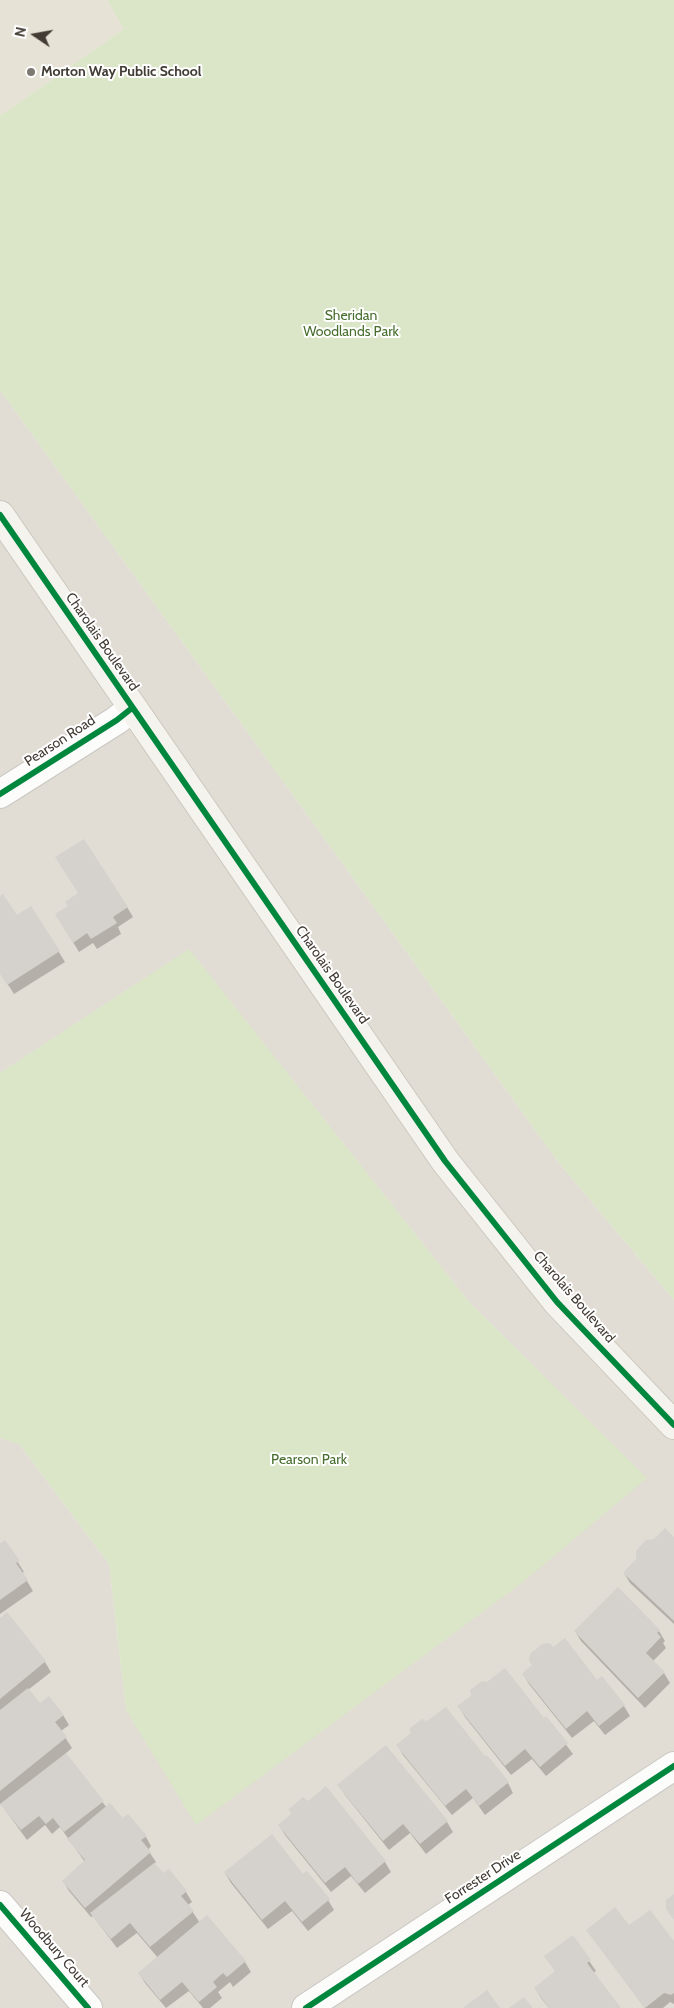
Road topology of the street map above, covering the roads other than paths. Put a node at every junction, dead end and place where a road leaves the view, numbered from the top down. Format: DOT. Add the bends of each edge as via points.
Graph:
graph roads {
  1 [pos="0,515"];
  2 [pos="132,708"];
  3 [pos="0,794"];
  4 [pos="674,1425"];
  5 [pos="674,1766"];
  6 [pos="0,1905"];
  7 [pos="88,2008"];
  8 [pos="306,2008"];
  1 -- 2 [label="street, Charolais Boulevard"];
  2 -- 3 [label="street, Pearson Road"];
  2 -- 4 [label="street, Charolais Boulevard" via="446,1161 557,1302"];
  5 -- 8 [label="street, Forrester Drive"];
  6 -- 7 [label="street, Woodbury Court"];
}
